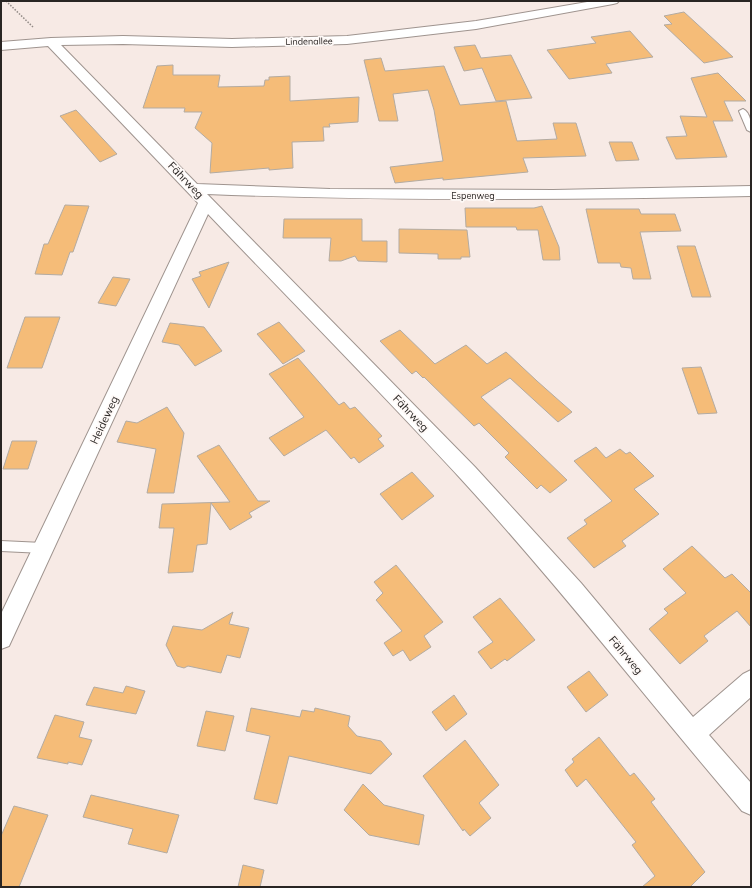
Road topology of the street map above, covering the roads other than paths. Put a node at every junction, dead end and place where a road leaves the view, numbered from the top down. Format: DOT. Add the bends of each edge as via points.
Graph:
graph roads {
  1 [pos="613,1"];
  2 [pos="50,42"];
  3 [pos="1,46"];
  4 [pos="743,111"];
  5 [pos="751,130"];
  6 [pos="751,191"];
  7 [pos="200,195"];
  8 [pos="1,546"];
  9 [pos="43,548"];
  10 [pos="1,638"];
  11 [pos="751,682"];
  12 [pos="692,734"];
  13 [pos="751,802"];
  1 -- 2 [label="street, Lindenallee" via="476,25 347,40 232,43 123,40"];
  2 -- 3 [label="street, Lindenallee"];
  2 -- 7 [label="street, Fährweg"];
  4 -- 5 [label="lane"];
  6 -- 7 [label="street, Espenweg" via="553,195"];
  7 -- 9 [label="street, Heideweg"];
  7 -- 12 [label="street, Fährweg" via="468,473 573,590"];
  8 -- 9 [label="lane"];
  9 -- 10 [label="street, Heideweg"];
  11 -- 12 [label="street"];
  12 -- 13 [label="street, Fährweg"];
}
